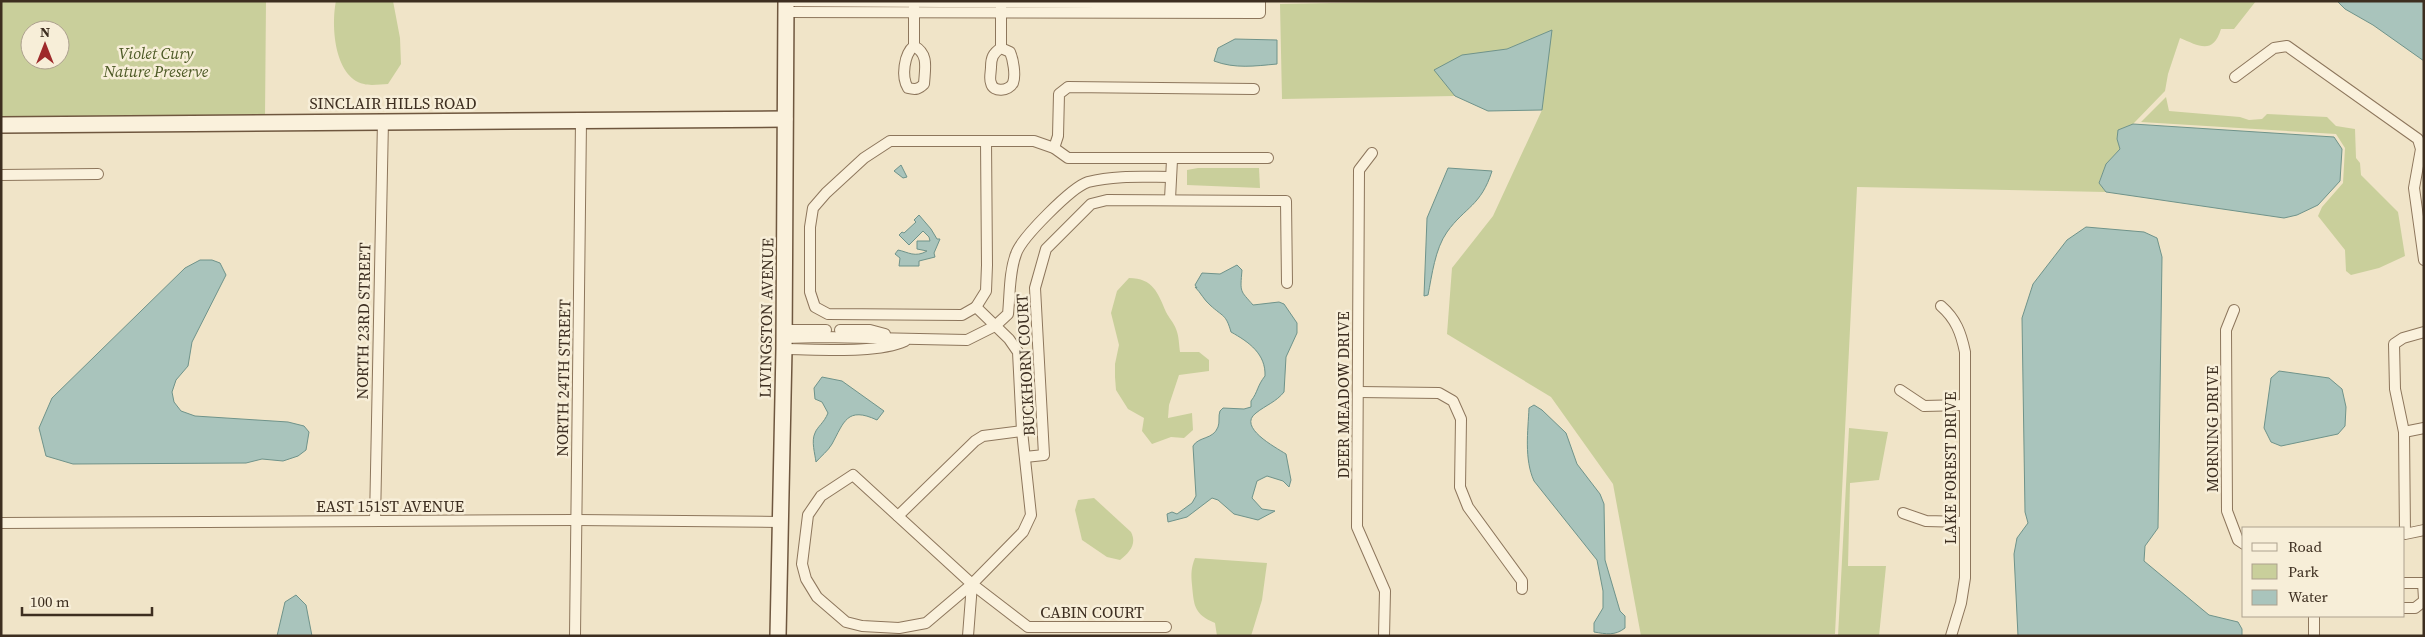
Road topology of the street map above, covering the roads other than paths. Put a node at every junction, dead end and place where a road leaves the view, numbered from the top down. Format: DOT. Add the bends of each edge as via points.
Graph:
graph roads {
  1 [pos="786,5"];
  2 [pos="1089,5"];
  3 [pos="914,6"];
  4 [pos="1001,6"];
  5 [pos="1175,6"];
  6 [pos="1260,6"];
  7 [pos="914,46"];
  8 [pos="1001,48"];
  9 [pos="2235,77"];
  10 [pos="1254,89"];
  11 [pos="785,119"];
  12 [pos="383,120"];
  13 [pos="581,121"];
  14 [pos="1,125"];
  15 [pos="986,141"];
  16 [pos="1054,148"];
  17 [pos="1372,153"];
  18 [pos="1268,158"];
  19 [pos="1172,160"];
  20 [pos="98,174"];
  21 [pos="1,175"];
  22 [pos="1171,177"];
  23 [pos="1170,199"];
  24 [pos="2424,260"];
  25 [pos="1287,283"];
  26 [pos="1941,306"];
  27 [pos="976,307"];
  28 [pos="2234,310"];
  29 [pos="996,326"];
  30 [pos="2424,332"];
  31 [pos="784,339"];
  32 [pos="908,339"];
  33 [pos="1900,390"];
  34 [pos="1359,392"];
  35 [pos="1964,406"];
  36 [pos="2424,428"];
  37 [pos="1022,431"];
  38 [pos="2404,432"];
  39 [pos="1026,457"];
  40 [pos="1903,513"];
  41 [pos="898,516"];
  42 [pos="576,520"];
  43 [pos="375,522"];
  44 [pos="779,522"];
  45 [pos="1965,522"];
  46 [pos="1,524"];
  47 [pos="2404,527"];
  48 [pos="2424,530"];
  49 [pos="2405,535"];
  50 [pos="2242,543"];
  51 [pos="2405,583"];
  52 [pos="972,584"];
  53 [pos="1522,588"];
  54 [pos="2424,600"];
  55 [pos="2405,608"];
  56 [pos="2314,617"];
  57 [pos="1166,627"];
  58 [pos="575,636"];
  59 [pos="778,636"];
  60 [pos="968,636"];
  61 [pos="1384,636"];
  62 [pos="1951,636"];
  63 [pos="2314,636"];
  1 -- 3 [label="street"];
  1 -- 11 [label="street, LIVINGSTON AVENUE"];
  2 -- 4 [label="street"];
  2 -- 5 [label="street" via="1139,14"];
  3 -- 4 [label="street"];
  3 -- 7 [label="street"];
  4 -- 8 [label="street"];
  5 -- 6 [label="street"];
  9 -- 24 [label="street" via="2274,48 2287,46 2418,140 2421,149 2414,188"];
  10 -- 16 [label="street" via="1068,87 1059,94 1058,136"];
  11 -- 13 [label="street, SINCLAIR HILLS ROAD"];
  11 -- 31 [label="street, LIVINGSTON AVENUE"];
  12 -- 13 [label="street, SINCLAIR HILLS ROAD"];
  12 -- 14 [label="street, SINCLAIR HILLS ROAD"];
  12 -- 43 [label="street, NORTH 23RD STREET"];
  13 -- 42 [label="street, NORTH 24TH STREET"];
  15 -- 16 [label="street" via="1034,141"];
  15 -- 27 [label="street" via="986,291"];
  15 -- 27 [label="street" via="890,142 864,158 826,193 813,208 810,227 810,292 815,307 828,314 962,315"];
  16 -- 19 [label="street" via="1068,158"];
  17 -- 34 [label="street, DEER MEADOW DRIVE" via="1359,170"];
  18 -- 19 [label="street"];
  19 -- 22 [label="street"];
  20 -- 21 [label="street"];
  22 -- 23 [label="street"];
  22 -- 29 [label="street" via="1111,178 1085,183 1054,206 1016,252 1008,314"];
  23 -- 25 [label="street, BUCKHORN COURT" via="1286,201"];
  23 -- 39 [label="street, BUCKHORN COURT" via="1107,200 1091,204 1046,249 1035,288 1044,455"];
  26 -- 35 [label="street, LAKE FOREST DRIVE" via="1953,316 1962,335"];
  27 -- 29 [label="street"];
  28 -- 50 [label="street, MORNING DRIVE" via="2226,330 2227,511"];
  29 -- 32 [label="street" via="967,340"];
  29 -- 37 [label="street" via="1018,352"];
  30 -- 38 [label="street" via="2394,344 2395,389"];
  31 -- 32 [label="street" via="870,330"];
  31 -- 32 [label="street" via="879,348"];
  31 -- 44 [label="street, LIVINGSTON AVENUE"];
  33 -- 35 [label="street" via="1924,406"];
  34 -- 53 [label="street" via="1439,393 1453,401 1461,418 1460,487 1468,506 1522,581"];
  34 -- 61 [label="street, DEER MEADOW DRIVE" via="1357,527 1385,591"];
  35 -- 45 [label="street, LAKE FOREST DRIVE"];
  36 -- 38 [label="street"];
  37 -- 39 [label="street"];
  37 -- 41 [label="street" via="983,436 975,441"];
  38 -- 47 [label="street"];
  39 -- 52 [label="street" via="1031,515 1024,532"];
  40 -- 45 [label="street" via="1926,521"];
  41 -- 52 [label="street, CABIN COURT"];
  41 -- 52 [label="street, CABIN COURT" via="853,475 821,496 808,515 802,564 806,579 817,597 846,622 899,628 926,622"];
  42 -- 43 [label="street, EAST 151ST AVENUE"];
  42 -- 44 [label="street, EAST 151ST AVENUE"];
  42 -- 58 [label="street, NORTH 24TH STREET"];
  43 -- 46 [label="street, EAST 151ST AVENUE"];
  44 -- 59 [label="street, LIVINGSTON AVENUE"];
  45 -- 62 [label="street, LAKE FOREST DRIVE" via="1962,603"];
  48 -- 49 [label="street"];
  51 -- 54 [label="street" via="2423,583"];
  52 -- 57 [label="street, CABIN COURT" via="1028,627"];
  52 -- 60 [label="street"];
  54 -- 55 [label="street" via="2415,608"];
  56 -- 63 [label="street"];
}
